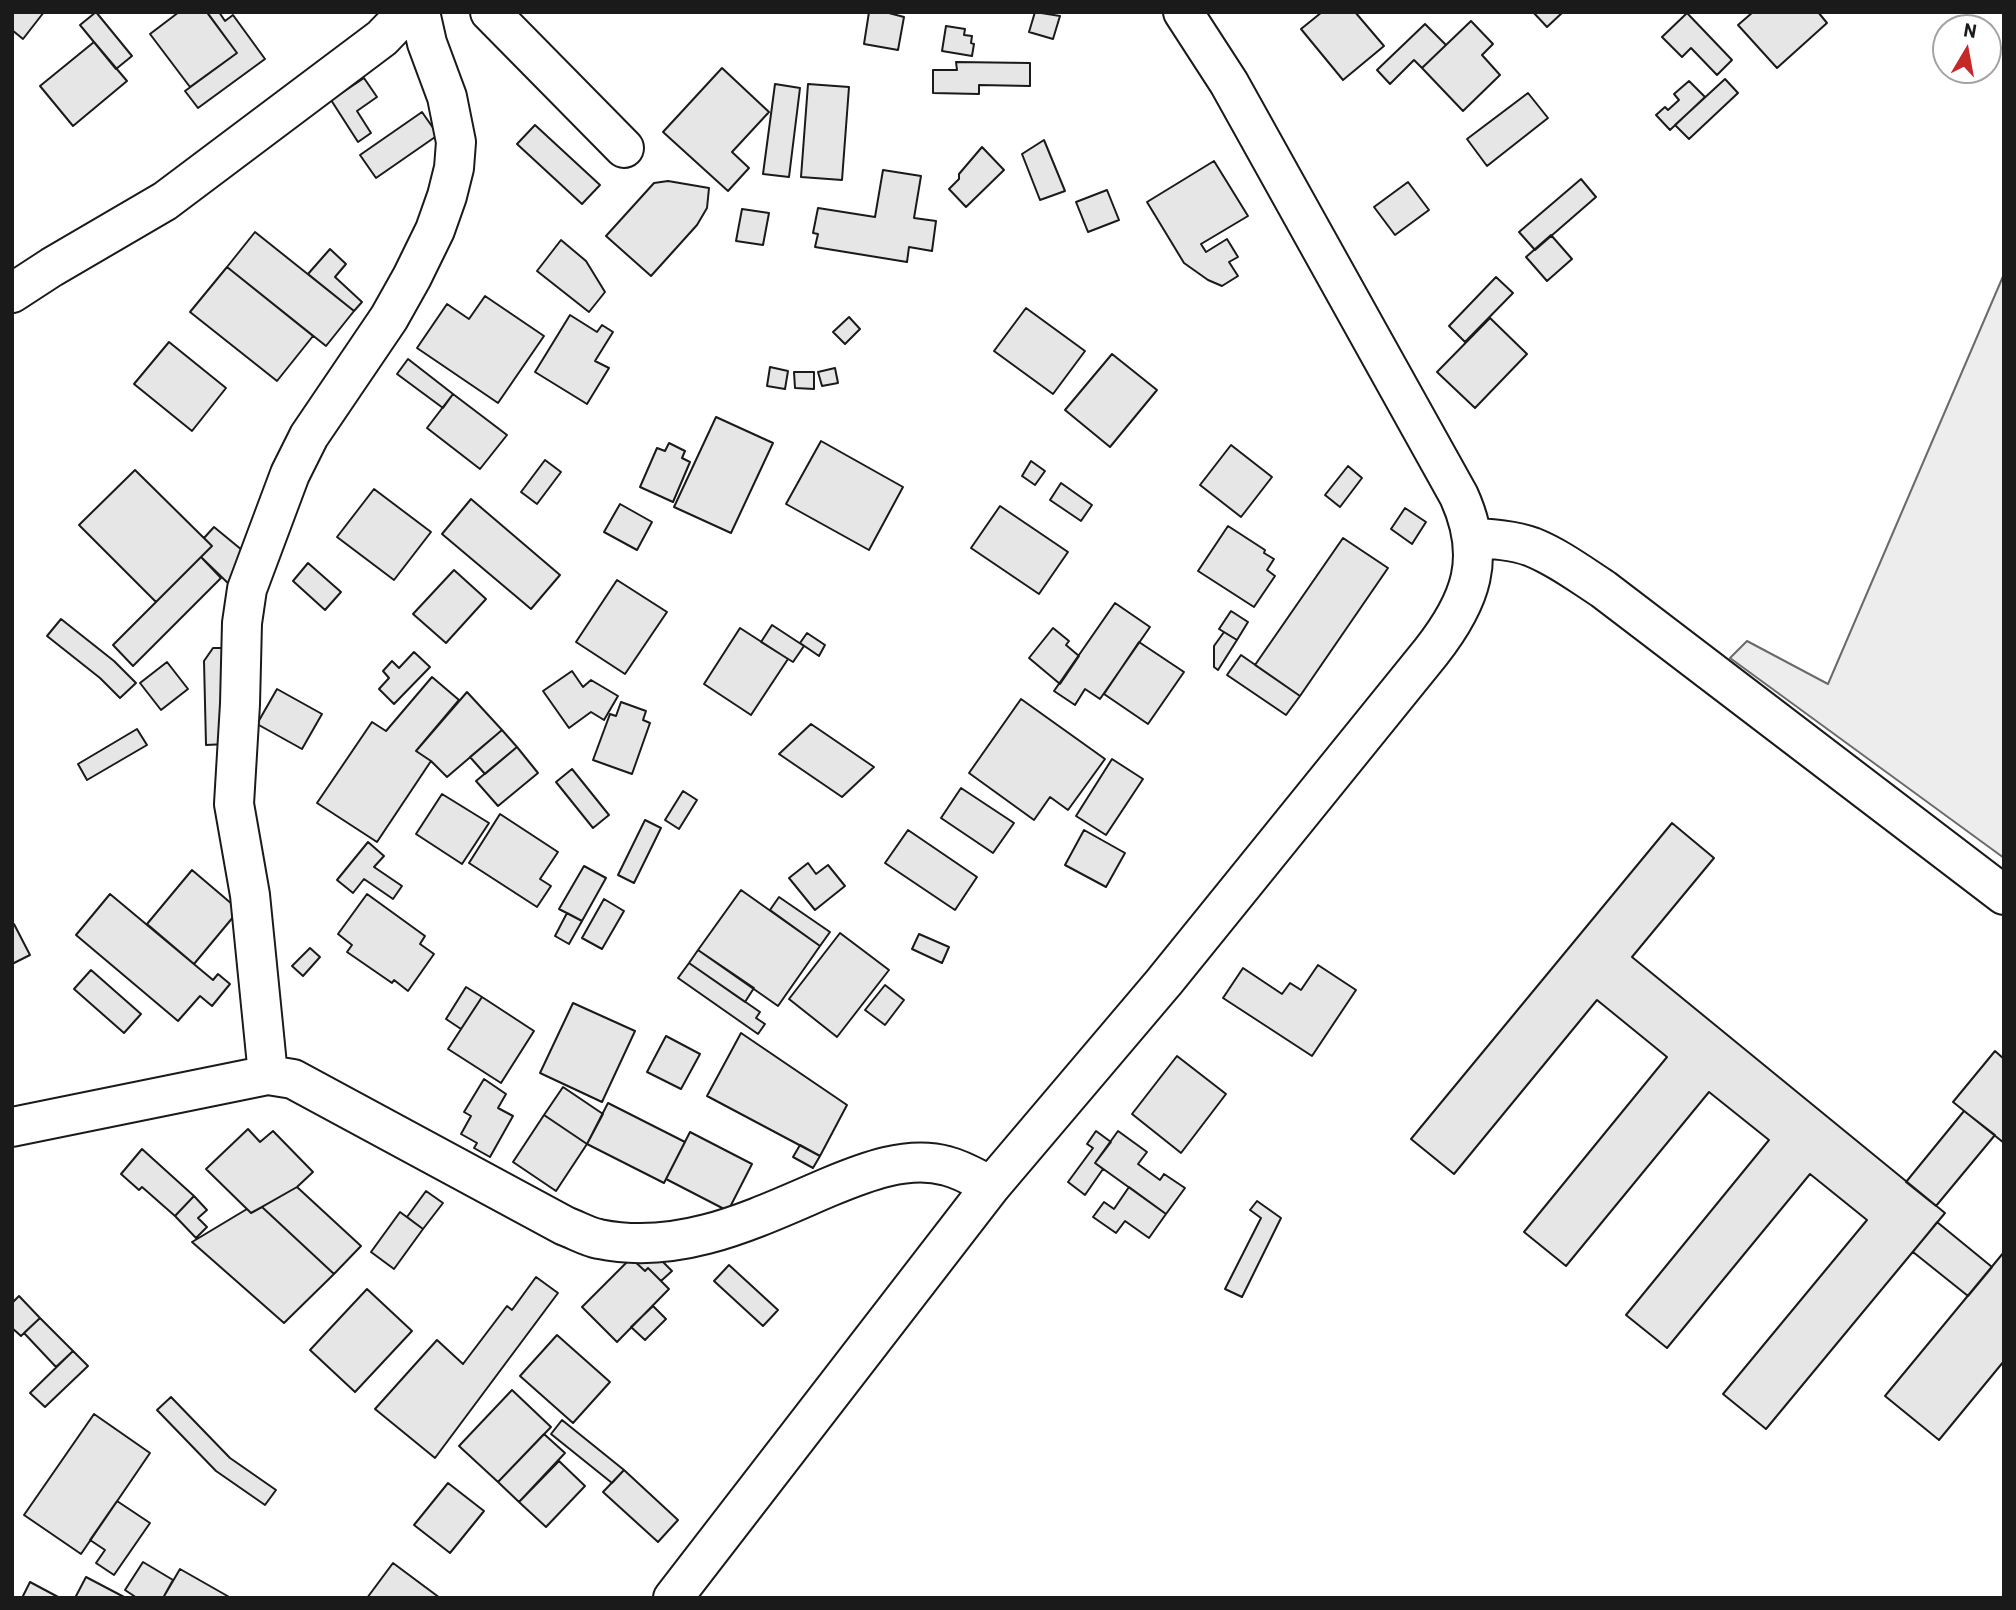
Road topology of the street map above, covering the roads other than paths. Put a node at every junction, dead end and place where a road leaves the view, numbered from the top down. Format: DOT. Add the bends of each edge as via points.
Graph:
graph roads {
  1 [pos="407,12"];
  2 [pos="420,12"];
  3 [pos="489,12"];
  4 [pos="1183,12"];
  5 [pos="624,148"];
  6 [pos="12,293"];
  7 [pos="1472,538"];
  8 [pos="2004,895"];
  9 [pos="268,1075"];
  10 [pos="12,1127"];
  11 [pos="990,1186"];
  12 [pos="673,1598"];
  1 -- 6 [label="street" via="383,38 165,201"];
  2 -- 9 [label="street" via="456,142 447,196 412,277 309,436 290,474 247,589 242,623 234,804 250,895"];
  3 -- 5 [label="street"];
  4 -- 7 [label="street" via="1229,83 1459,496"];
  7 -- 8 [label="street" via="1531,546 1603,589"];
  7 -- 11 [label="street" via="1470,585 1451,627 1164,982"];
  9 -- 10 [label="street"];
  9 -- 11 [label="street" via="293,1079 565,1226 598,1239 668,1241 720,1232 888,1166 947,1165"];
  11 -- 12 [label="street"];
}
